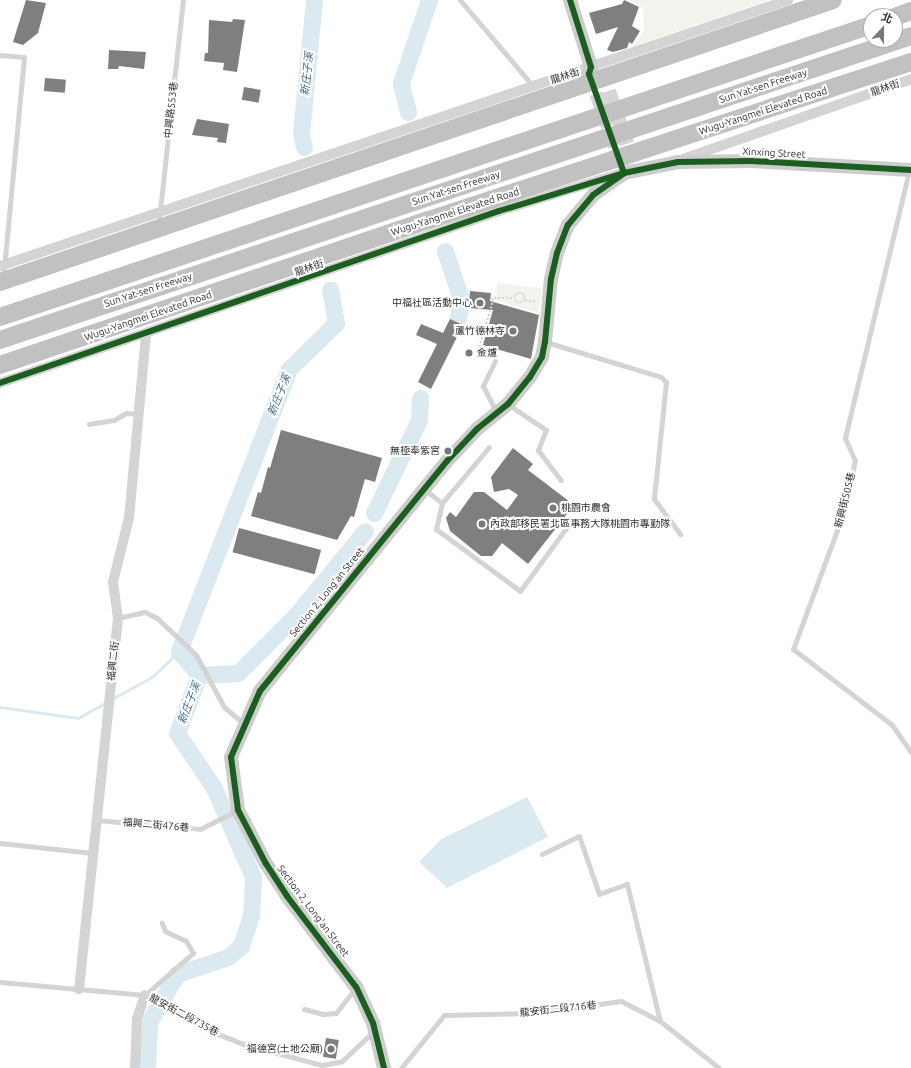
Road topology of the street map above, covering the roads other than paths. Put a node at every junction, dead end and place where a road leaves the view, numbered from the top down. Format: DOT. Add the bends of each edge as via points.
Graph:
graph roads {
  1 [pos="183,0"];
  2 [pos="460,0"];
  3 [pos="570,0"];
  4 [pos="788,0"];
  5 [pos="833,0"];
  6 [pos="863,28"];
  7 [pos="911,36"];
  8 [pos="0,55"];
  9 [pos="911,62"];
  10 [pos="594,71"];
  11 [pos="911,79"];
  12 [pos="534,86"];
  13 [pos="678,162"];
  14 [pos="629,168"];
  15 [pos="910,170"];
  16 [pos="160,210"];
  17 [pos="159,220"];
  18 [pos="3,228"];
  19 [pos="1,274"];
  20 [pos="0,317"];
  21 [pos="146,334"];
  22 [pos="0,340"];
  23 [pos="545,342"];
  24 [pos="495,361"];
  25 [pos="0,366"];
  26 [pos="0,383"];
  27 [pos="502,408"];
  28 [pos="138,414"];
  29 [pos="89,424"];
  30 [pos="489,447"];
  31 [pos="561,480"];
  32 [pos="425,490"];
  33 [pos="442,503"];
  34 [pos="572,520"];
  35 [pos="680,534"];
  36 [pos="118,618"];
  37 [pos="243,723"];
  38 [pos="911,752"];
  39 [pos="235,812"];
  40 [pos="96,820"];
  41 [pos="0,843"];
  42 [pos="92,853"];
  43 [pos="542,854"];
  44 [pos="162,923"];
  45 [pos="0,982"];
  46 [pos="356,987"];
  47 [pos="79,988"];
  48 [pos="146,995"];
  49 [pos="304,1009"];
  50 [pos="660,1021"];
  51 [pos="375,1030"];
  52 [pos="135,1068"];
  53 [pos="384,1068"];
  54 [pos="401,1068"];
  55 [pos="719,1068"];
  1 -- 16 [label="lane, 中興路553巷"];
  2 -- 12 [label="lane"];
  3 -- 10 [label="street"];
  4 -- 10 [label="street, 龍林街"];
  5 -- 19 [label="highway, bridge"];
  6 -- 20 [label="highway, Sun Yat-sen Freeway"];
  7 -- 22 [label="highway, Sun Yat-sen Freeway"];
  8 -- 18 [label="lane" via="24,57"];
  9 -- 25 [label="highway, Wugu-Yangmei Elevated Road, bridge" via="429,220"];
  10 -- 12 [label="street, 龍林街"];
  11 -- 13 [label="street, 龍林街"];
  12 -- 16 [label="street, 龍林街"];
  13 -- 14 [label="street, Xinxing Street"];
  13 -- 15 [label="street, Xinxing Street" via="751,161"];
  14 -- 21 [label="street, 龍林街"];
  14 -- 23 [label="street, Section 2, Long'an Street" via="593,195 568,225 551,279"];
  15 -- 38 [label="lane, 新興街505巷" via="845,438 855,460 843,514 793,649 892,725"];
  16 -- 17 [label="lane, 中興路553巷"];
  16 -- 19 [label="street, 龍林街"];
  18 -- 19 [label="lane"];
  21 -- 26 [label="street, 龍林街"];
  21 -- 28 [label="street, 福興二街"];
  23 -- 27 [label="street, Section 2, Long'an Street" via="542,357 530,376"];
  23 -- 35 [label="lane" via="662,377 666,382 654,500"];
  24 -- 27 [label="lane" via="483,386"];
  27 -- 31 [label="lane" via="546,430 538,450"];
  27 -- 32 [label="street, Section 2, Long'an Street" via="447,462"];
  28 -- 29 [label="lane" via="126,413 114,420"];
  28 -- 36 [label="street, 福興二街" via="129,518 113,582"];
  30 -- 33 [label="lane"];
  32 -- 33 [label="lane"];
  32 -- 37 [label="street, Section 2, Long'an Street" via="260,691"];
  33 -- 34 [label="lane" via="436,529 520,591"];
  36 -- 37 [label="lane" via="145,612 157,618 176,639 188,647 207,671 224,707"];
  36 -- 40 [label="street, 福興二街"];
  37 -- 39 [label="street, Section 2, Long'an Street" via="231,757"];
  39 -- 40 [label="lane, 福興二街476巷" via="200,829"];
  39 -- 46 [label="street, Section 2, Long'an Street" via="287,896"];
  40 -- 42 [label="street, 福興二街"];
  41 -- 42 [label="lane"];
  42 -- 47 [label="street, 福興二街"];
  43 -- 50 [label="lane" via="579,836 599,894 627,884"];
  44 -- 48 [label="lane" via="165,931 186,942 192,953"];
  45 -- 47 [label="lane, 龍安街二段735巷"];
  46 -- 49 [label="lane" via="336,1013 323,1014"];
  46 -- 51 [label="street, Section 2, Long'an Street"];
  47 -- 48 [label="lane, 龍安街二段735巷"];
  48 -- 51 [label="lane, 龍安街二段735巷" via="201,1027 243,1044 322,1065 342,1061"];
  48 -- 52 [label="street" via="137,1019"];
  50 -- 54 [label="lane, 龍安街二段716巷" via="621,1002 533,1013 444,1015"];
  50 -- 55 [label="lane, 龍安街二段716巷"];
  51 -- 53 [label="street, Section 2, Long'an Street"];
}
